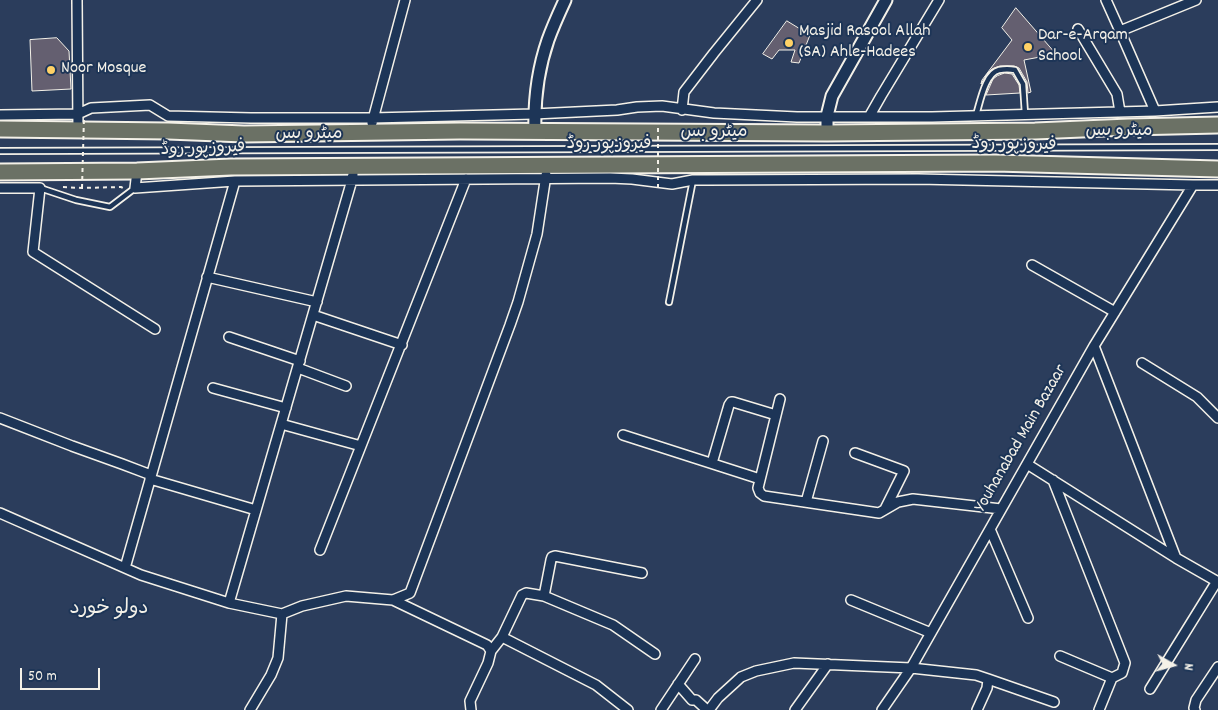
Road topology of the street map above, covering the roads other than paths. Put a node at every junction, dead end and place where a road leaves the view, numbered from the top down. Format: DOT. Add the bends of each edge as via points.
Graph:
graph roads {
  1 [pos="77,0"];
  2 [pos="405,0"];
  3 [pos="565,0"];
  4 [pos="757,0"];
  5 [pos="886,0"];
  6 [pos="939,0"];
  7 [pos="1106,0"];
  8 [pos="1196,0"];
  9 [pos="1078,30"];
  10 [pos="1120,32"];
  11 [pos="1218,107"];
  12 [pos="682,110"];
  13 [pos="1155,111"];
  14 [pos="1120,112"];
  15 [pos="534,114"];
  16 [pos="0,115"];
  17 [pos="1030,115"];
  18 [pos="827,116"];
  19 [pos="869,117"];
  20 [pos="976,117"];
  21 [pos="80,120"];
  22 [pos="933,125"];
  23 [pos="1218,125"];
  24 [pos="371,126"];
  25 [pos="0,129"];
  26 [pos="1035,131"];
  27 [pos="535,132"];
  28 [pos="827,133"];
  29 [pos="1218,147"];
  30 [pos="0,151"];
  31 [pos="1218,169"];
  32 [pos="136,171"];
  33 [pos="0,172"];
  34 [pos="546,172"];
  35 [pos="353,173"];
  36 [pos="466,179"];
  37 [pos="693,180"];
  38 [pos="235,181"];
  39 [pos="1218,185"];
  40 [pos="1193,186"];
  41 [pos="0,188"];
  42 [pos="40,188"];
  43 [pos="135,188"];
  44 [pos="1032,265"];
  45 [pos="207,277"];
  46 [pos="317,302"];
  47 [pos="668,302"];
  48 [pos="1115,312"];
  49 [pos="313,315"];
  50 [pos="155,329"];
  51 [pos="229,337"];
  52 [pos="402,345"];
  53 [pos="1094,346"];
  54 [pos="1142,363"];
  55 [pos="299,365"];
  56 [pos="346,386"];
  57 [pos="213,388"];
  58 [pos="780,399"];
  59 [pos="286,408"];
  60 [pos="776,415"];
  61 [pos="0,418"];
  62 [pos="1218,418"];
  63 [pos="281,424"];
  64 [pos="623,435"];
  65 [pos="822,441"];
  66 [pos="362,446"];
  67 [pos="855,453"];
  68 [pos="712,463"];
  69 [pos="1027,464"];
  70 [pos="150,477"];
  71 [pos="760,479"];
  72 [pos="1053,480"];
  73 [pos="806,502"];
  74 [pos="1001,509"];
  75 [pos="256,510"];
  76 [pos="884,510"];
  77 [pos="0,513"];
  78 [pos="990,529"];
  79 [pos="320,550"];
  80 [pos="1176,558"];
  81 [pos="124,568"];
  82 [pos="642,573"];
  83 [pos="1218,582"];
  84 [pos="544,596"];
  85 [pos="393,600"];
  86 [pos="851,600"];
  87 [pos="229,603"];
  88 [pos="282,614"];
  89 [pos="1028,618"];
  90 [pos="931,633"];
  91 [pos="502,637"];
  92 [pos="491,651"];
  93 [pos="655,654"];
  94 [pos="1060,656"];
  95 [pos="695,659"];
  96 [pos="828,664"];
  97 [pos="1218,667"];
  98 [pos="911,668"];
  99 [pos="1112,678"];
  100 [pos="988,679"];
  101 [pos="678,684"];
  102 [pos="1150,689"];
  103 [pos="1054,702"];
  104 [pos="250,710"];
  105 [pos="471,710"];
  106 [pos="628,710"];
  107 [pos="661,710"];
  108 [pos="708,710"];
  109 [pos="795,710"];
  110 [pos="882,710"];
  111 [pos="977,710"];
  112 [pos="1099,710"];
  113 [pos="1195,710"];
  1 -- 21 [label="street"];
  2 -- 24 [label="street"];
  3 -- 15 [label="street" via="543,59"];
  4 -- 12 [label="street" via="684,92"];
  5 -- 18 [label="street" via="832,96"];
  6 -- 19 [label="street"];
  7 -- 10 [label="street"];
  8 -- 10 [label="street"];
  9 -- 14 [label="street" via="1117,94"];
  10 -- 13 [label="street"];
  11 -- 13 [label="street"];
  12 -- 15 [label="street" via="645,106"];
  12 -- 18 [label="street"];
  13 -- 14 [label="street"];
  14 -- 17 [label="street"];
  15 -- 24 [label="street"];
  15 -- 27 [label="street"];
  16 -- 21 [label="street"];
  17 -- 20 [label="street"];
  17 -- 20 [label="lane" via="1023,84 1011,69 997,70 990,76"];
  17 -- 26 [label="street"];
  18 -- 19 [label="street"];
  18 -- 28 [label="street"];
  19 -- 22 [label="street"];
  20 -- 22 [label="street"];
  21 -- 24 [label="main road, فیروزپور روڈ" via="244,134"];
  21 -- 24 [label="street" via="91,108 150,105 168,116"];
  21 -- 25 [label="main road, فیروزپور روڈ"];
  22 -- 26 [label="main road, فیروزپور روڈ"];
  22 -- 28 [label="main road, فیروزپور روڈ"];
  23 -- 26 [label="main road, فیروزپور روڈ"];
  24 -- 27 [label="main road, فیروزپور روڈ"];
  27 -- 28 [label="main road, فیروزپور روڈ"];
  29 -- 30 [label="lane, میٹرو بس"];
  31 -- 34 [label="main road, فیروزپور روڈ" via="995,163"];
  32 -- 33 [label="main road, فیروزپور روڈ"];
  32 -- 35 [label="main road, فیروزپور روڈ" via="231,167"];
  32 -- 43 [label="street"];
  34 -- 35 [label="main road, فیروزپور روڈ"];
  34 -- 36 [label="street"];
  34 -- 37 [label="street" via="672,184"];
  34 -- 85 [label="street" via="537,234 510,325 410,593"];
  35 -- 36 [label="street"];
  35 -- 38 [label="street"];
  35 -- 46 [label="street"];
  36 -- 52 [label="street"];
  37 -- 40 [label="street" via="918,179"];
  37 -- 47 [label="lane"];
  38 -- 43 [label="street"];
  38 -- 45 [label="street"];
  39 -- 40 [label="street"];
  40 -- 48 [label="street, Youhanabad Main Bazaar"];
  41 -- 42 [label="street"];
  42 -- 43 [label="lane" via="110,207"];
  42 -- 50 [label="street" via="33,252"];
  44 -- 48 [label="street"];
  45 -- 46 [label="street"];
  45 -- 70 [label="street"];
  46 -- 49 [label="street"];
  48 -- 53 [label="street, Youhanabad Main Bazaar"];
  49 -- 52 [label="street"];
  49 -- 55 [label="street"];
  51 -- 55 [label="street"];
  52 -- 66 [label="street"];
  53 -- 69 [label="street, Youhanabad Main Bazaar"];
  53 -- 80 [label="street"];
  54 -- 62 [label="street" via="1196,397"];
  55 -- 56 [label="street"];
  55 -- 59 [label="street"];
  57 -- 59 [label="street"];
  58 -- 60 [label="street"];
  59 -- 63 [label="street"];
  60 -- 68 [label="street" via="731,402"];
  60 -- 71 [label="street"];
  61 -- 70 [label="street"];
  63 -- 66 [label="street"];
  63 -- 75 [label="street"];
  64 -- 68 [label="street"];
  65 -- 73 [label="street"];
  66 -- 79 [label="street"];
  67 -- 76 [label="street" via="904,471"];
  68 -- 71 [label="street"];
  69 -- 72 [label="street"];
  69 -- 74 [label="street, Youhanabad Main Bazaar"];
  70 -- 75 [label="street"];
  70 -- 81 [label="street"];
  71 -- 73 [label="street" via="758,488 764,496"];
  72 -- 80 [label="street"];
  72 -- 99 [label="street" via="1125,663 1122,673"];
  73 -- 76 [label="street"];
  74 -- 76 [label="street" via="913,500 898,502"];
  74 -- 78 [label="street, Youhanabad Main Bazaar"];
  75 -- 87 [label="street"];
  77 -- 81 [label="street"];
  78 -- 89 [label="street"];
  78 -- 90 [label="street, Youhanabad Main Bazaar"];
  80 -- 83 [label="street"];
  81 -- 87 [label="street"];
  82 -- 84 [label="street" via="555,556 551,560"];
  83 -- 102 [label="street"];
  84 -- 91 [label="street" via="526,593 522,596"];
  84 -- 93 [label="street" via="613,625"];
  85 -- 88 [label="street" via="346,596"];
  85 -- 92 [label="street" via="487,645"];
  86 -- 90 [label="street"];
  87 -- 88 [label="street"];
  88 -- 104 [label="street" via="278,658"];
  90 -- 98 [label="street, Youhanabad Main Bazaar"];
  91 -- 92 [label="street"];
  91 -- 106 [label="street" via="596,685"];
  92 -- 105 [label="street" via="470,701"];
  94 -- 99 [label="street"];
  95 -- 101 [label="street"];
  96 -- 98 [label="street"];
  96 -- 108 [label="street" via="794,663 741,677"];
  96 -- 109 [label="street"];
  97 -- 113 [label="street" via="1196,700"];
  98 -- 100 [label="street"];
  98 -- 110 [label="street, Youhanabad Main Bazaar"];
  99 -- 112 [label="street"];
  100 -- 103 [label="street"];
  100 -- 111 [label="street"];
  101 -- 107 [label="street"];
  101 -- 108 [label="street" via="692,700"];
}
